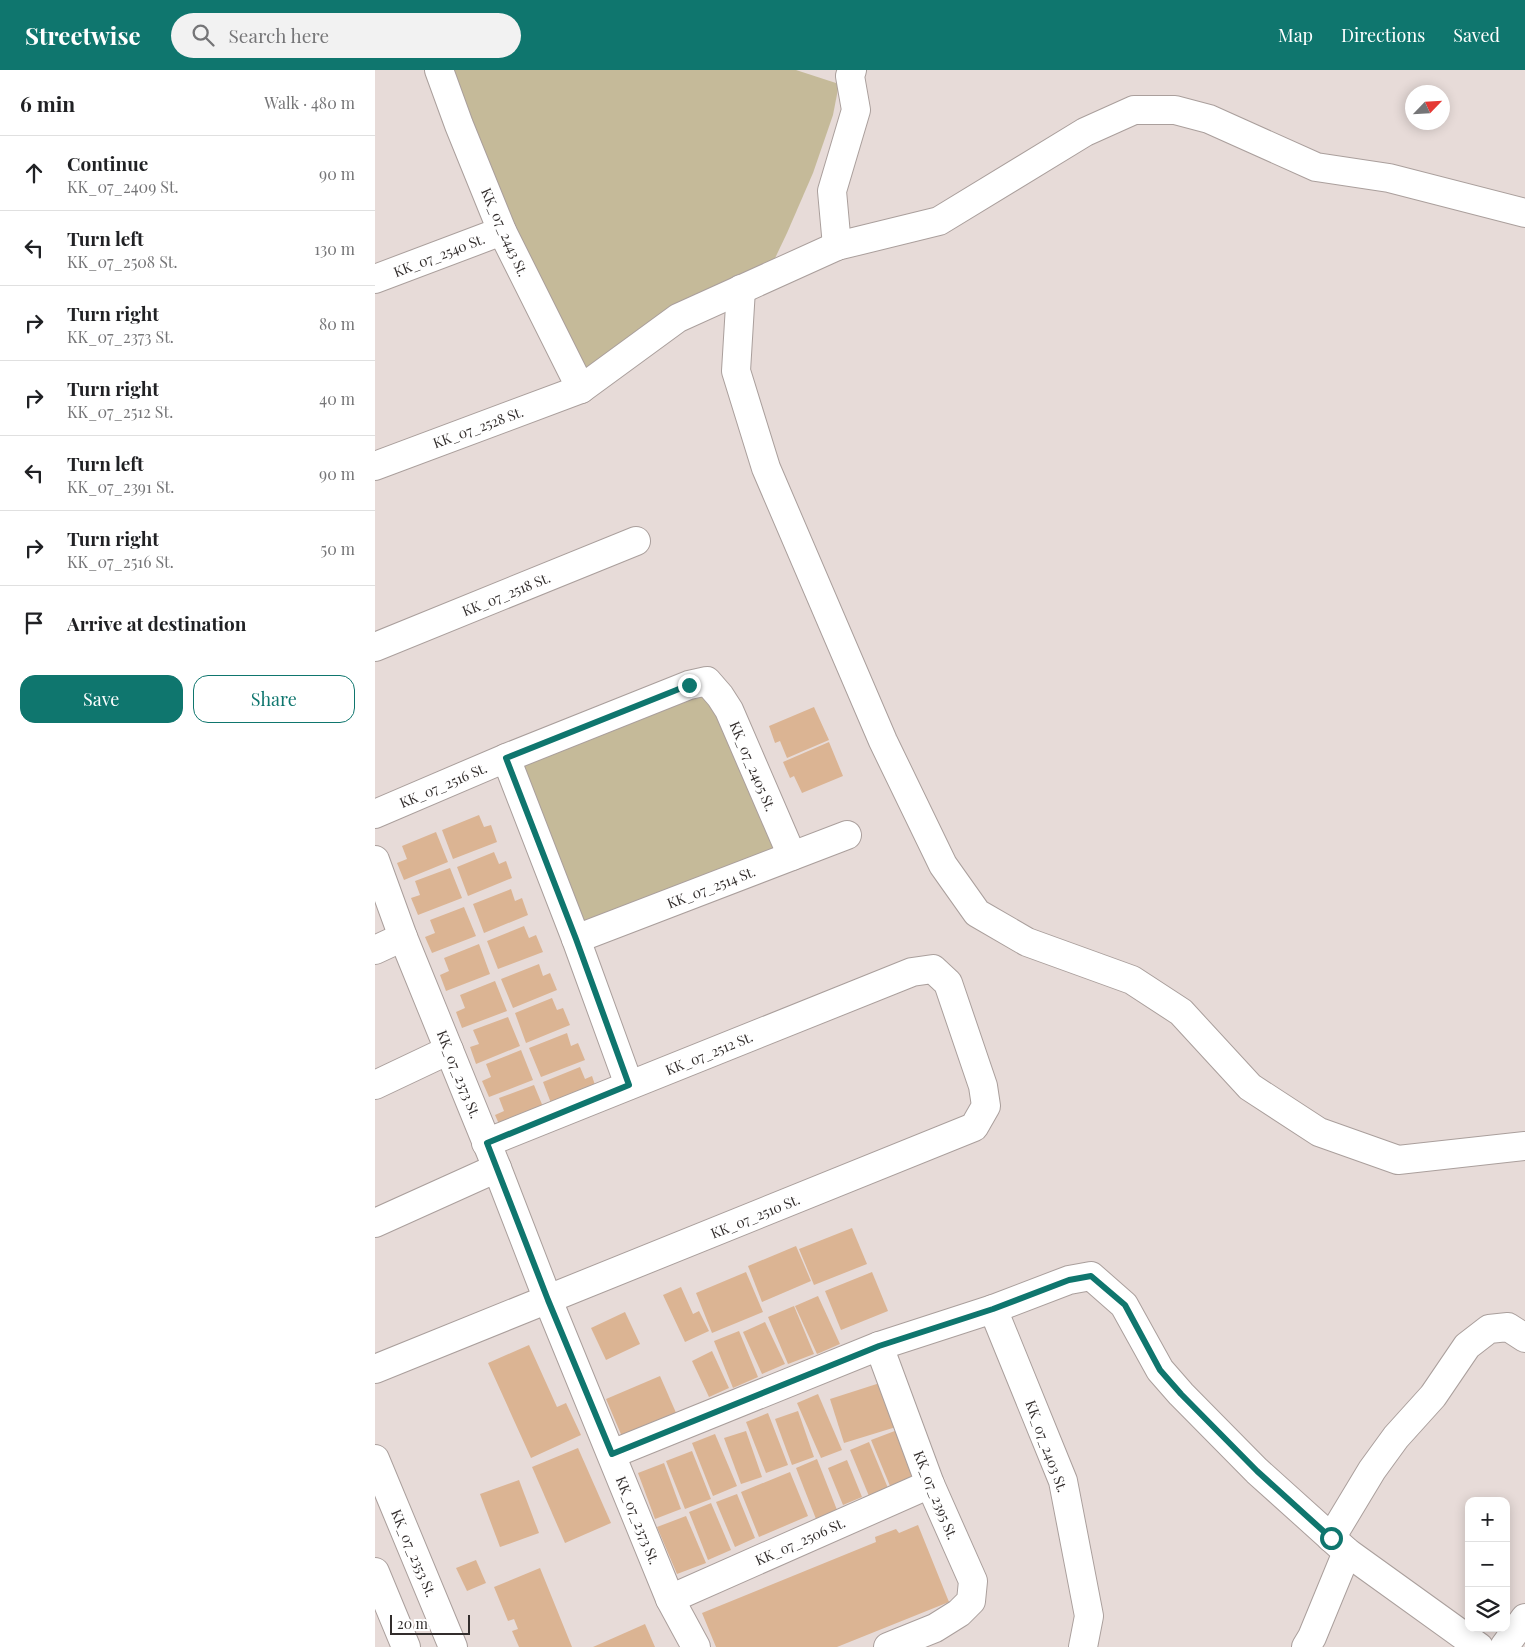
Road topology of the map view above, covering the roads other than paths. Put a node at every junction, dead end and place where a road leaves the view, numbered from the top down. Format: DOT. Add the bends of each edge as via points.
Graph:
graph roads {
  1 [pos="439,70"];
  2 [pos="845,72"];
  3 [pos="1525,212"];
  4 [pos="503,231"];
  5 [pos="837,246"];
  6 [pos="375,279"];
  7 [pos="741,289"];
  8 [pos="581,389"];
  9 [pos="375,466"];
  10 [pos="636,541"];
  11 [pos="375,647"];
  12 [pos="707,681"];
  13 [pos="506,758"];
  14 [pos="375,814"];
  15 [pos="847,835"];
  16 [pos="792,856"];
  17 [pos="375,860"];
  18 [pos="403,937"];
  19 [pos="576,939"];
  20 [pos="375,950"];
  21 [pos="933,969"];
  22 [pos="449,1050"];
  23 [pos="375,1085"];
  24 [pos="629,1085"];
  25 [pos="487,1143"];
  26 [pos="1525,1146"];
  27 [pos="497,1168"];
  28 [pos="375,1223"];
  29 [pos="548,1300"];
  30 [pos="993,1309"];
  31 [pos="1525,1338"];
  32 [pos="879,1346"];
  33 [pos="375,1369"];
  34 [pos="612,1454"];
  35 [pos="375,1459"];
  36 [pos="929,1484"];
  37 [pos="1339,1545"];
  38 [pos="375,1572"];
  39 [pos="670,1598"];
  40 [pos="1525,1618"];
  41 [pos="406,1647"];
  42 [pos="453,1647"];
  43 [pos="696,1647"];
  44 [pos="888,1647"];
  45 [pos="1083,1647"];
  46 [pos="1306,1647"];
  47 [pos="1479,1647"];
  48 [pos="1504,1647"];
  1 -- 4 [label="street, KK_07_2443 St."];
  2 -- 5 [label="street" via="856,110 832,191"];
  3 -- 5 [label="street, KK_07_2528 St." via="1389,178 1316,167 1209,119 1175,110 1133,110 1085,132 939,221"];
  4 -- 6 [label="street, KK_07_2540 St."];
  4 -- 8 [label="street, KK_07_2443 St."];
  5 -- 7 [label="street, KK_07_2528 St."];
  7 -- 8 [label="street, KK_07_2528 St." via="678,318"];
  7 -- 26 [label="street" via="736,371 766,468 883,741 943,865 977,912 1027,942 1132,980 1181,1012 1250,1087 1319,1132 1399,1160"];
  8 -- 9 [label="street, KK_07_2528 St."];
  10 -- 11 [label="street, KK_07_2518 St."];
  12 -- 13 [label="street, KK_07_2516 St." via="689,685"];
  12 -- 16 [label="street, KK_07_2405 St." via="729,710"];
  13 -- 14 [label="street, KK_07_2516 St."];
  13 -- 19 [label="street"];
  15 -- 16 [label="street, KK_07_2514 St."];
  16 -- 19 [label="street, KK_07_2514 St."];
  17 -- 18 [label="street, KK_07_2373 St."];
  18 -- 20 [label="street"];
  18 -- 22 [label="street, KK_07_2373 St."];
  19 -- 24 [label="street"];
  21 -- 24 [label="street, KK_07_2512 St." via="912,972"];
  21 -- 29 [label="street, KK_07_2510 St." via="948,983 983,1086 986,1106 974,1127"];
  22 -- 23 [label="street"];
  22 -- 25 [label="street, KK_07_2373 St."];
  24 -- 25 [label="street, KK_07_2512 St."];
  25 -- 27 [label="street, KK_07_2373 St."];
  27 -- 28 [label="street"];
  27 -- 29 [label="street, KK_07_2373 St."];
  29 -- 33 [label="street, KK_07_2510 St."];
  29 -- 34 [label="street, KK_07_2373 St."];
  30 -- 32 [label="street"];
  30 -- 37 [label="street" via="1069,1280 1091,1276 1125,1305 1160,1370 1181,1394 1257,1471"];
  30 -- 45 [label="street, KK_07_2403 St." via="1063,1481 1089,1616"];
  31 -- 37 [label="street" via="1509,1327 1489,1329 1467,1346 1433,1396 1372,1470"];
  32 -- 34 [label="street"];
  32 -- 36 [label="street, KK_07_2395 St."];
  34 -- 39 [label="street, KK_07_2373 St."];
  35 -- 42 [label="street, KK_07_2353 St."];
  36 -- 39 [label="street, KK_07_2506 St."];
  36 -- 44 [label="street, KK_07_2395 St." via="973,1581 971,1600 959,1613 935,1628"];
  37 -- 46 [label="street" via="1312,1637"];
  37 -- 47 [label="street"];
  38 -- 41 [label="street"];
  39 -- 43 [label="street, KK_07_2373 St."];
  40 -- 48 [label="street"];
}
